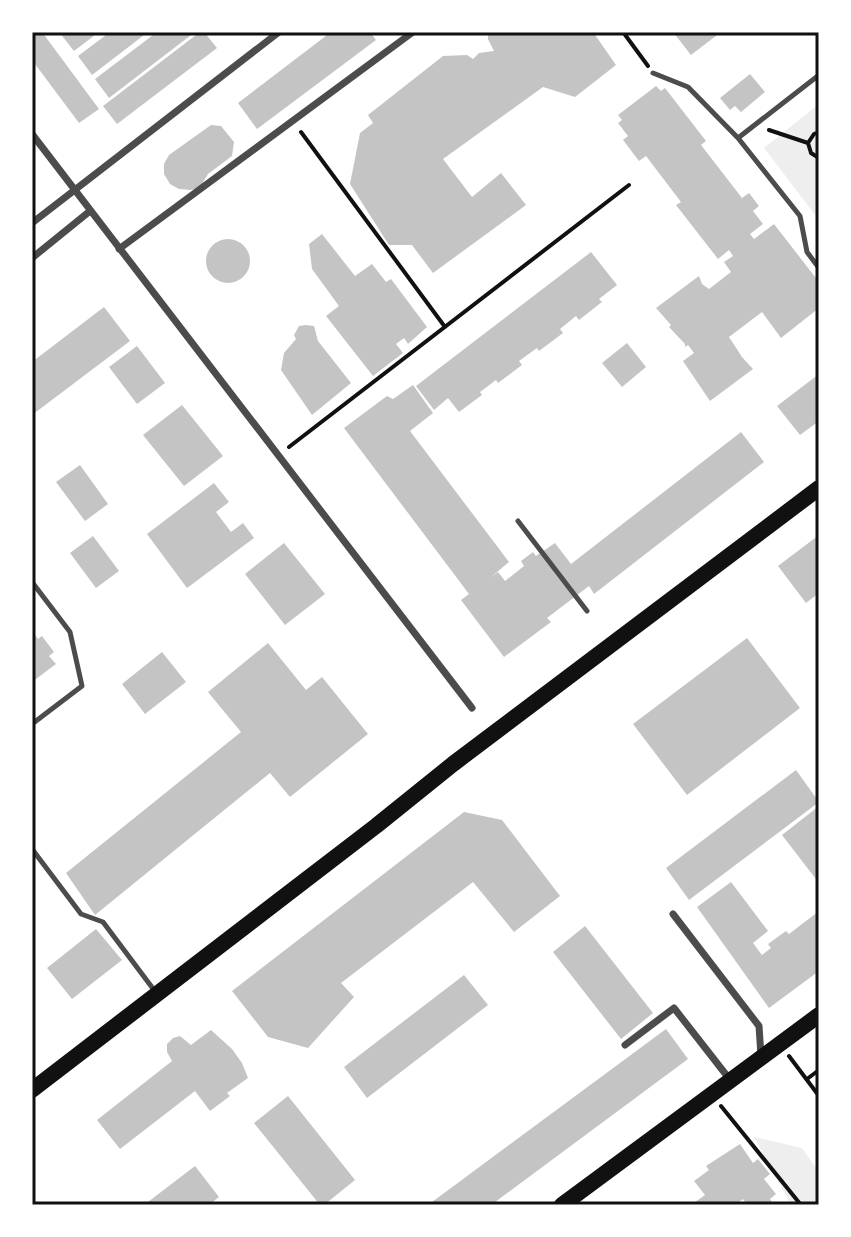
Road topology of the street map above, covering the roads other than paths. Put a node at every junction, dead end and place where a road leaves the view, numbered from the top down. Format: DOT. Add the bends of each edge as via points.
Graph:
graph roads {
  1 [pos="279,32"];
  2 [pos="413,32"];
  3 [pos="653,73"];
  4 [pos="819,75"];
  5 [pos="32,134"];
  6 [pos="738,138"];
  7 [pos="73,189"];
  8 [pos="90,211"];
  9 [pos="32,223"];
  10 [pos="119,249"];
  11 [pos="32,258"];
  12 [pos="819,268"];
  13 [pos="819,488"];
  14 [pos="518,521"];
  15 [pos="32,582"];
  16 [pos="587,611"];
  17 [pos="472,708"];
  18 [pos="32,724"];
  19 [pos="32,849"];
  20 [pos="673,914"];
  21 [pos="157,994"];
  22 [pos="819,1015"];
  23 [pos="625,1045"];
  24 [pos="762,1058"];
  25 [pos="731,1081"];
  26 [pos="32,1090"];
  27 [pos="562,1205"];
  1 -- 7 [label="street"];
  2 -- 10 [label="street"];
  3 -- 6 [label="lane" via="688,87"];
  4 -- 6 [label="lane"];
  5 -- 7 [label="street"];
  6 -- 12 [label="lane" via="800,216 807,252"];
  7 -- 8 [label="street"];
  7 -- 9 [label="street"];
  8 -- 10 [label="street"];
  8 -- 11 [label="street"];
  10 -- 17 [label="street"];
  13 -- 21 [label="main road"];
  14 -- 16 [label="lane"];
  15 -- 18 [label="lane" via="70,632 82,686"];
  19 -- 21 [label="lane" via="81,914 103,922"];
  20 -- 24 [label="street" via="759,1026"];
  21 -- 26 [label="main road"];
  22 -- 24 [label="main road"];
  23 -- 25 [label="street" via="674,1008"];
  24 -- 25 [label="main road"];
  25 -- 27 [label="main road"];
}
